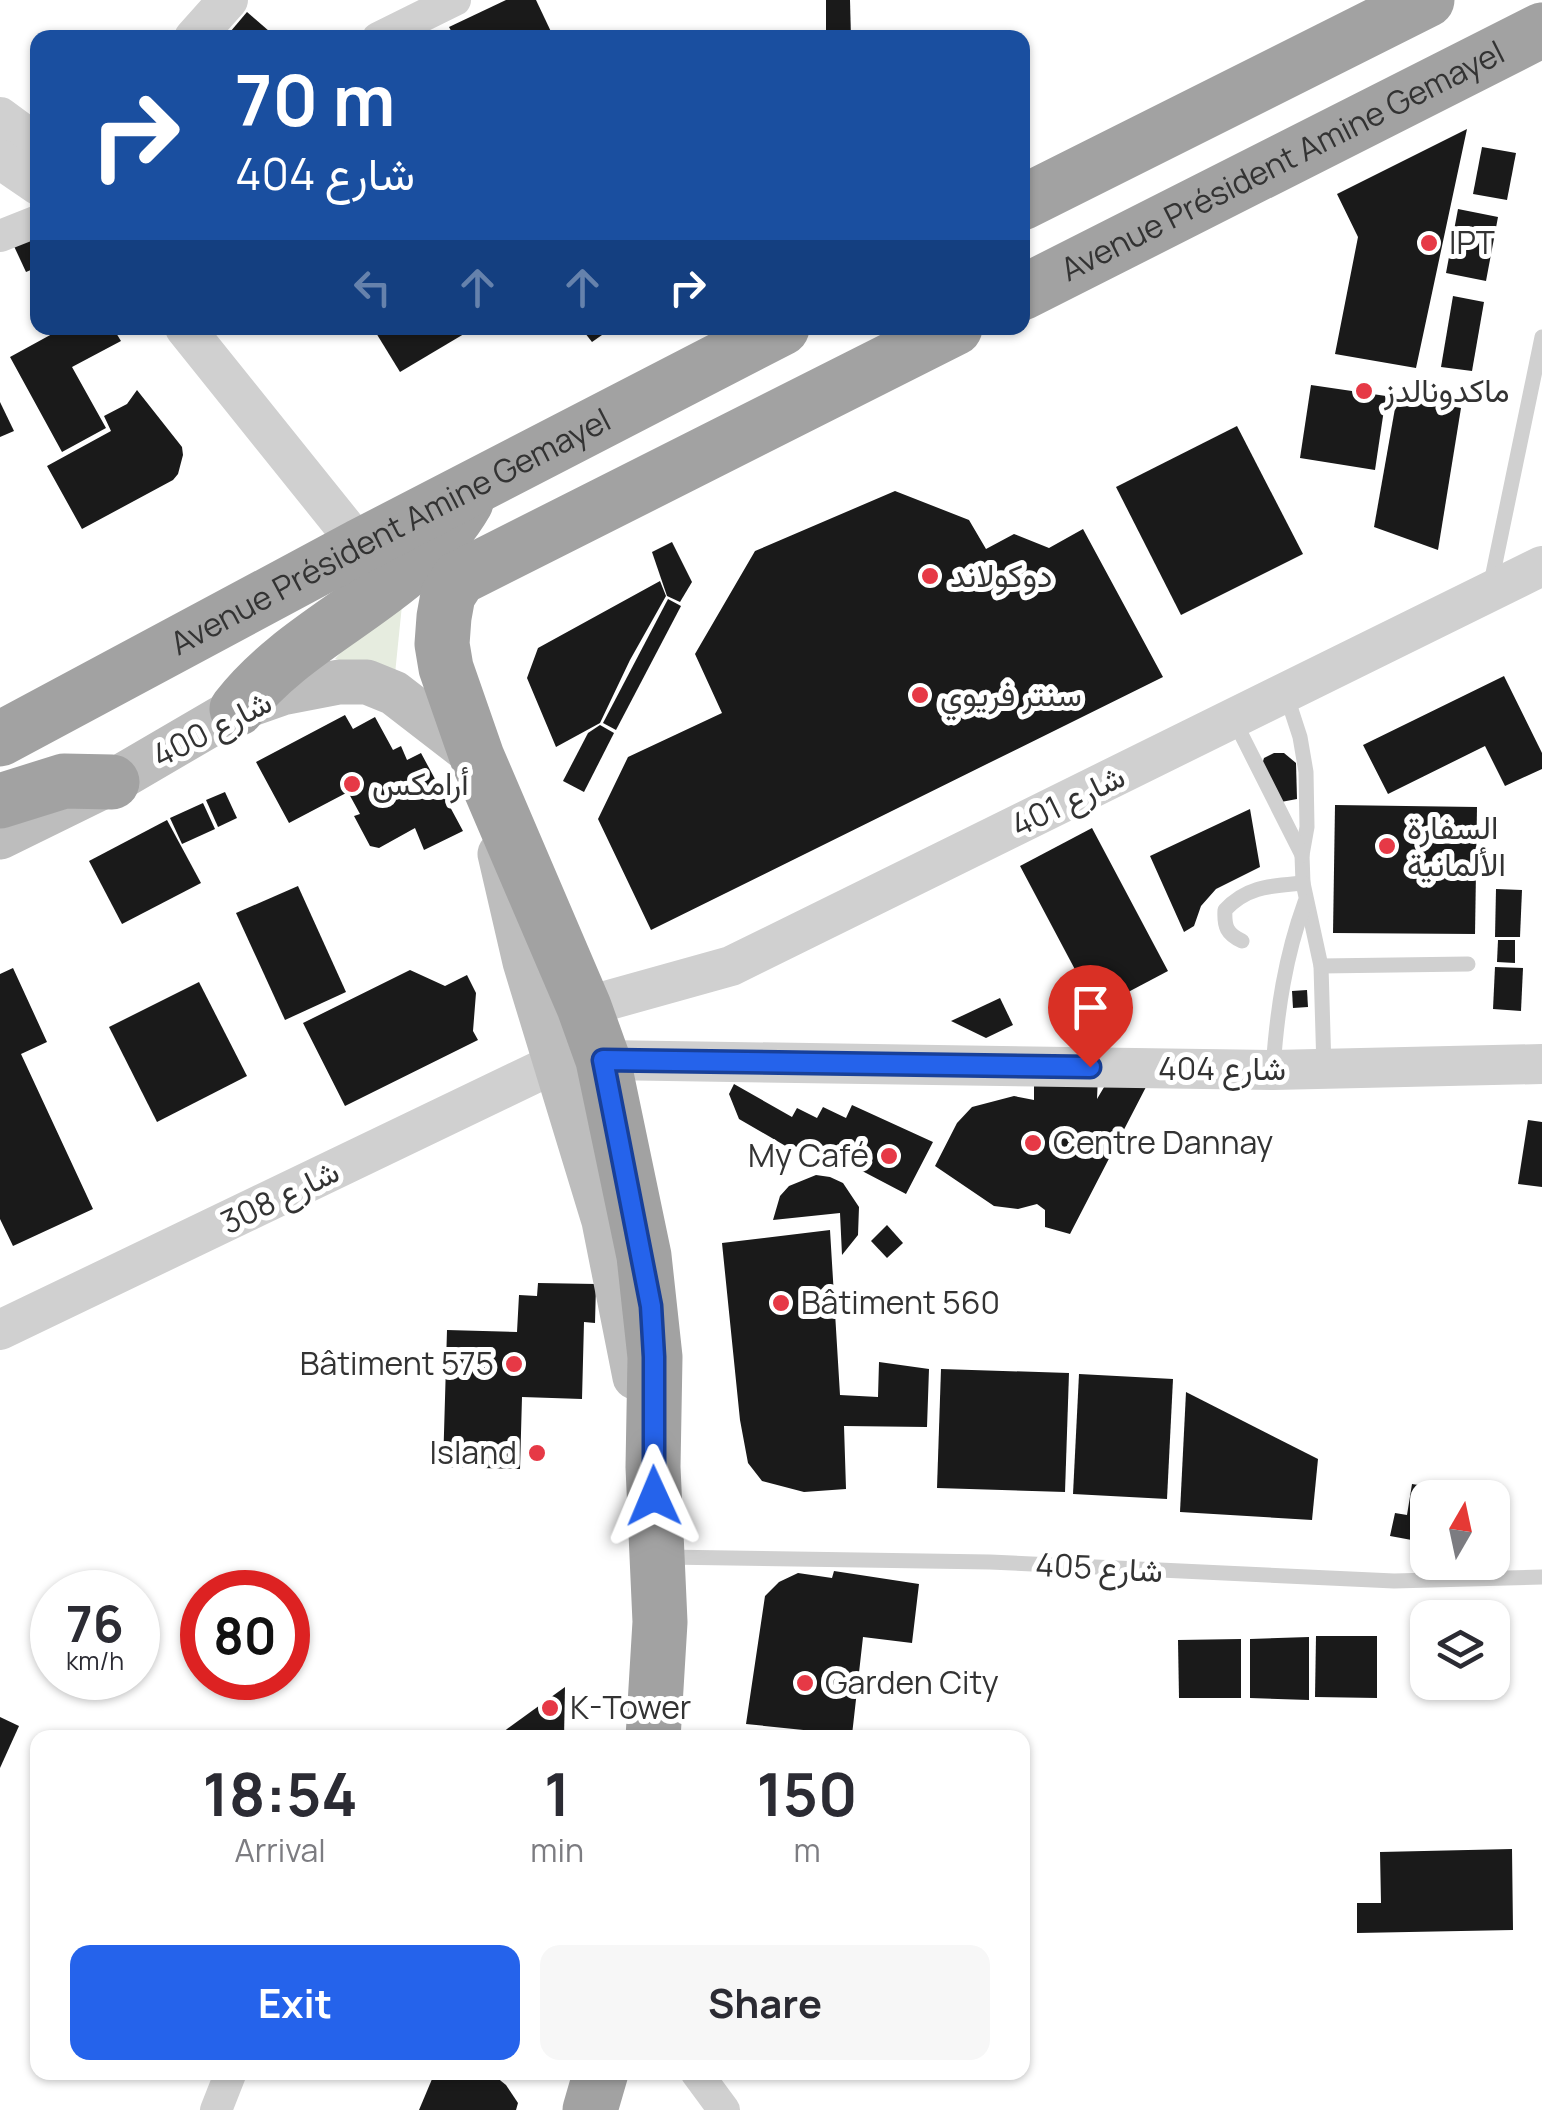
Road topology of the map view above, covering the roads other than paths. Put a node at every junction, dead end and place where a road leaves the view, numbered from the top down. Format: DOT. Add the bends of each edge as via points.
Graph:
graph roads {
  1 [pos="228,0"];
  2 [pos="455,0"];
  3 [pos="1427,0"];
  4 [pos="201,30"];
  5 [pos="394,30"];
  6 [pos="1542,30"];
  7 [pos="0,117"];
  8 [pos="30,140"];
  9 [pos="0,159"];
  10 [pos="30,180"];
  11 [pos="1030,198"];
  12 [pos="30,224"];
  13 [pos="0,236"];
  14 [pos="1030,290"];
  15 [pos="191,335"];
  16 [pos="768,335"];
  17 [pos="941,335"];
  18 [pos="1542,338"];
  19 [pos="476,486"];
  20 [pos="360,546"];
  21 [pos="1538,573"];
  22 [pos="1489,593"];
  23 [pos="1286,694"];
  24 [pos="237,708"];
  25 [pos="1234,720"];
  26 [pos="0,739"];
  27 [pos="477,757"];
  28 [pos="112,782"];
  29 [pos="0,802"];
  30 [pos="0,837"];
  31 [pos="1302,855"];
  32 [pos="1302,883"];
  33 [pos="1304,902"];
  34 [pos="1242,941"];
  35 [pos="1468,964"];
  36 [pos="1321,966"];
  37 [pos="584,1007"];
  38 [pos="580,1061"];
  39 [pos="1542,1064"];
  40 [pos="1324,1069"];
  41 [pos="1273,1070"];
  42 [pos="0,1330"];
  43 [pos="656,1556"];
  44 [pos="1542,1577"];
  45 [pos="653,1730"];
  46 [pos="228,2080"];
  47 [pos="702,2080"];
  48 [pos="216,2110"];
  49 [pos="724,2110"];
  1 -- 4 [label="street"];
  2 -- 5 [label="street"];
  3 -- 11 [label="highway"];
  6 -- 14 [label="highway, Avenue Président Amine Gemayel"];
  7 -- 8 [label="street"];
  9 -- 10 [label="street"];
  12 -- 13 [label="street"];
  15 -- 20 [label="street"];
  16 -- 19 [label="highway, Avenue Président Amine Gemayel"];
  17 -- 27 [label="highway" via="459,578 448,595 442,644"];
  18 -- 22 [label="lane"];
  19 -- 20 [label="highway, Avenue Président Amine Gemayel"];
  19 -- 24 [label="highway" via="455,522 413,565 273,668"];
  20 -- 26 [label="highway, Avenue Président Amine Gemayel"];
  21 -- 22 [label="street, شارع 401"];
  22 -- 23 [label="street, شارع 401"];
  23 -- 25 [label="street, شارع 401"];
  23 -- 31 [label="lane" via="1306,772"];
  24 -- 27 [label="main road, شارع 400" via="282,693 367,682 413,704"];
  24 -- 28 [label="main road, شارع 400"];
  25 -- 31 [label="lane"];
  25 -- 37 [label="street, شارع 401" via="731,966"];
  27 -- 37 [label="highway"];
  27 -- 38 [label="main road" via="525,962"];
  28 -- 29 [label="highway" via="64,781"];
  28 -- 30 [label="main road, شارع 400"];
  31 -- 32 [label="lane"];
  32 -- 33 [label="lane"];
  32 -- 34 [label="lane" via="1263,886 1236,898 1224,924"];
  33 -- 36 [label="lane"];
  33 -- 41 [label="lane" via="1277,1009"];
  35 -- 36 [label="lane"];
  36 -- 40 [label="lane"];
  37 -- 38 [label="highway"];
  38 -- 41 [label="street, شارع 404"];
  38 -- 42 [label="street, شارع 308"];
  38 -- 43 [label="highway" via="651,1306"];
  39 -- 40 [label="street, شارع 404"];
  40 -- 41 [label="street, شارع 404"];
  43 -- 44 [label="lane, شارع 405" via="990,1562 1394,1582"];
  43 -- 45 [label="highway"];
  46 -- 48 [label="street"];
  47 -- 49 [label="street"];
}
